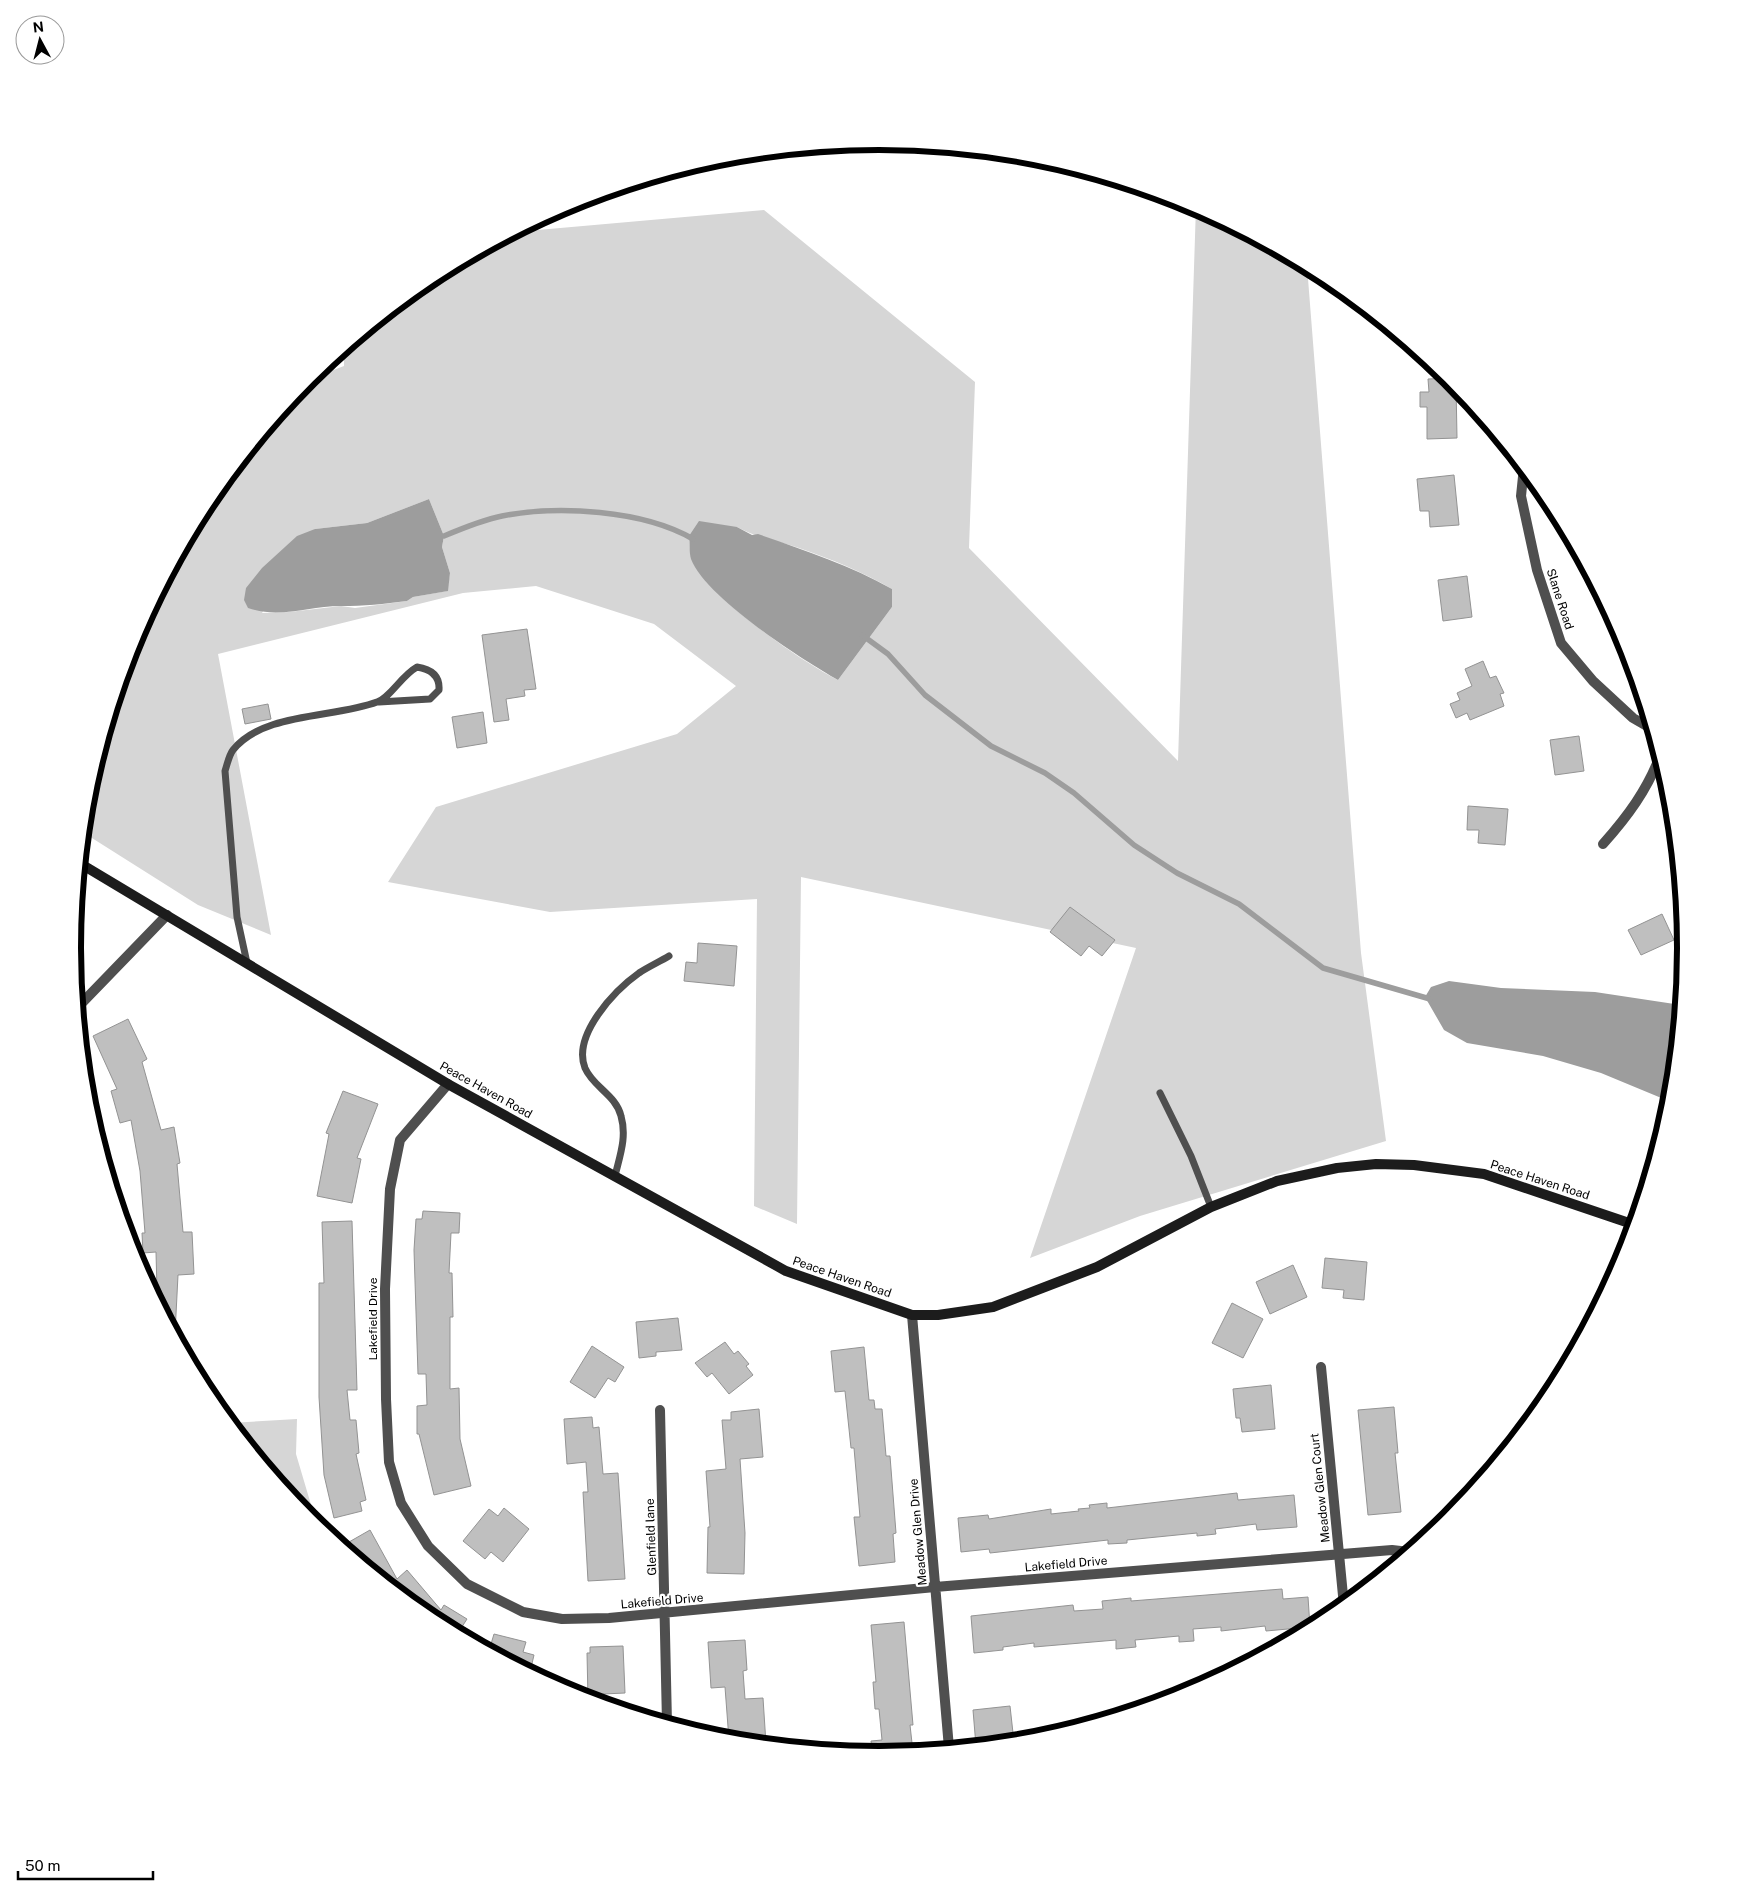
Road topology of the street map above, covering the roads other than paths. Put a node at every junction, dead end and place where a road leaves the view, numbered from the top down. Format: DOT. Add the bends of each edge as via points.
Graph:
graph roads {
  1 [pos="1523,476"];
  2 [pos="380,702"];
  3 [pos="1646,726"];
  4 [pos="1656,766"];
  5 [pos="1603,844"];
  6 [pos="86,867"];
  7 [pos="167,915"];
  8 [pos="669,956"];
  9 [pos="247,963"];
  10 [pos="83,1002"];
  11 [pos="448,1084"];
  12 [pos="1160,1093"];
  13 [pos="615,1176"];
  14 [pos="1211,1207"];
  15 [pos="1628,1223"];
  16 [pos="912,1315"];
  17 [pos="1321,1367"];
  18 [pos="660,1410"];
  19 [pos="1402,1551"];
  20 [pos="1339,1554"];
  21 [pos="935,1587"];
  22 [pos="1343,1597"];
  23 [pos="666,1613"];
  24 [pos="667,1717"];
  25 [pos="948,1743"];
  1 -- 3 [label="street, Slane Road" via="1521,496 1535,561 1561,643 1593,681"];
  2 -- 2 [label="lane" via="405,674 416,667 432,671 438,678 439,690 430,699"];
  2 -- 9 [label="lane" via="267,727 248,736 232,750 225,771 237,918"];
  4 -- 5 [label="street" via="1630,813"];
  6 -- 7 [label="main road, Peace Haven Road"];
  7 -- 9 [label="main road, Peace Haven Road"];
  7 -- 10 [label="street"];
  8 -- 13 [label="lane" via="639,974 615,995 593,1021 583,1043 584,1066 621,1114 624,1144"];
  9 -- 11 [label="main road, Peace Haven Road"];
  11 -- 13 [label="main road, Peace Haven Road"];
  11 -- 23 [label="street, Lakefield Drive" via="400,1140 390,1189 385,1289 386,1399 389,1462 401,1504 428,1546 467,1584 523,1612 562,1619"];
  12 -- 14 [label="lane" via="1191,1156"];
  13 -- 16 [label="main road, Peace Haven Road" via="786,1271"];
  14 -- 15 [label="main road, Peace Haven Road" via="1277,1181 1337,1168 1414,1165 1484,1174"];
  14 -- 16 [label="main road, Peace Haven Road" via="1097,1267 993,1308"];
  16 -- 21 [label="street, Meadow Glen Drive"];
  17 -- 20 [label="street, Meadow Glen Court"];
  18 -- 23 [label="street, Glenfield lane"];
  19 -- 20 [label="street, Lakefield Drive"];
  20 -- 21 [label="street, Lakefield Drive"];
  20 -- 22 [label="street, Meadow Glen Court"];
  21 -- 23 [label="street, Lakefield Drive"];
  21 -- 25 [label="street, Meadow Glen Drive"];
  23 -- 24 [label="street, Glenfield lane"];
}
